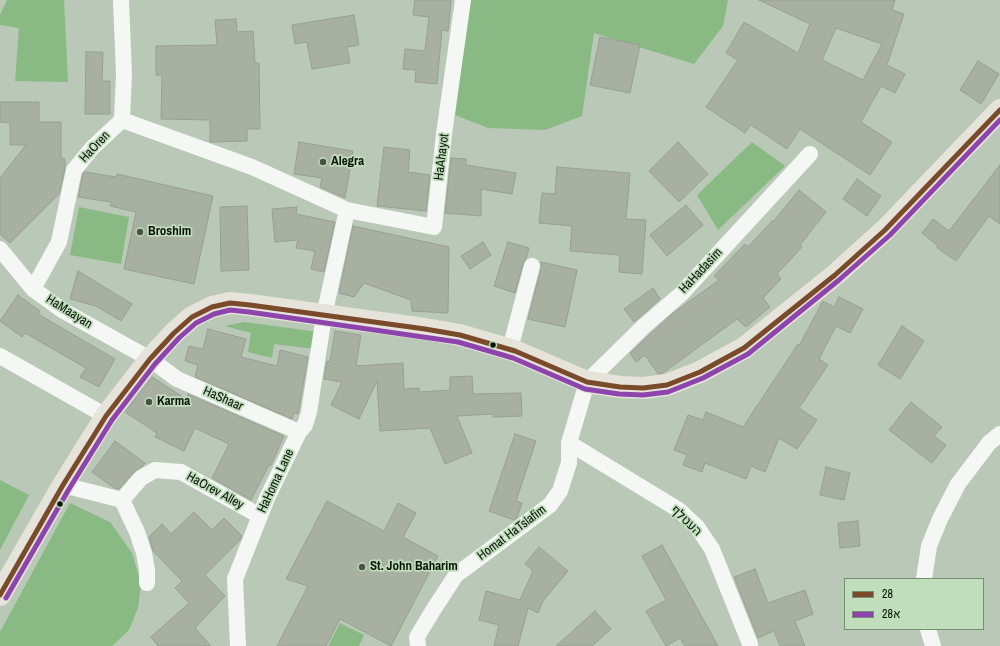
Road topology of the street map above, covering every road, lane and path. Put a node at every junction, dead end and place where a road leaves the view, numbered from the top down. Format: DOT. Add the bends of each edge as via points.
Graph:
graph roads {
  1 [pos="121,0"];
  2 [pos="463,0"];
  3 [pos="1000,110"];
  4 [pos="122,120"];
  5 [pos="810,154"];
  6 [pos="347,210"];
  7 [pos="3,258"];
  8 [pos="532,266"];
  9 [pos="33,289"];
  10 [pos="324,316"];
  11 [pos="510,350"];
  12 [pos="0,356"];
  13 [pos="150,359"];
  14 [pos="587,382"];
  15 [pos="106,416"];
  16 [pos="299,432"];
  17 [pos="1000,434"];
  18 [pos="569,443"];
  19 [pos="63,485"];
  20 [pos="122,500"];
  21 [pos="260,516"];
  22 [pos="924,578"];
  23 [pos="147,583"];
  24 [pos="0,595"];
  25 [pos="928,630"];
  26 [pos="750,644"];
  27 [pos="238,646"];
  28 [pos="418,646"];
  29 [pos="933,646"];
  1 -- 4 [label="street, HaOren" via="124,75"];
  2 -- 6 [label="street, HaAhayot" via="434,227"];
  3 -- 14 [label="main road" via="885,230 835,275 744,348 700,372 667,384 643,388"];
  4 -- 6 [label="street, HaAhayot" via="252,167"];
  4 -- 9 [label="street, HaOren" via="92,148 74,170 58,242"];
  5 -- 14 [label="street, HaHadasim" via="681,294"];
  6 -- 10 [label="street"];
  7 -- 9 [label="street, HaMaayan"];
  8 -- 11 [label="street"];
  9 -- 13 [label="street, HaMaayan" via="62,310"];
  10 -- 11 [label="main road" via="460,335"];
  10 -- 13 [label="main road" via="250,305 230,304 212,307 192,317"];
  10 -- 16 [label="street, HaHoma Lane" via="309,412"];
  11 -- 14 [label="main road"];
  12 -- 15 [label="street"];
  13 -- 15 [label="main road"];
  13 -- 16 [label="street, HaShaar" via="177,379"];
  14 -- 18 [label="street, Homat HaTslafim"];
  15 -- 19 [label="main road"];
  16 -- 21 [label="street, HaHoma Lane"];
  17 -- 22 [label="street" via="989,443 958,484 929,546"];
  18 -- 26 [label="street, העטלף" via="679,510 697,527 712,549"];
  18 -- 28 [label="street, Homat HaTslafim" via="569,463 560,491 550,505 456,575 418,637"];
  19 -- 20 [label="street"];
  19 -- 24 [label="main road"];
  20 -- 21 [label="street, HaOrev Alley" via="141,478 155,470 181,472"];
  20 -- 23 [label="street" via="144,553"];
  21 -- 27 [label="street, HaHoma Lane" via="235,579"];
  25 -- 29 [label="street"];
}
